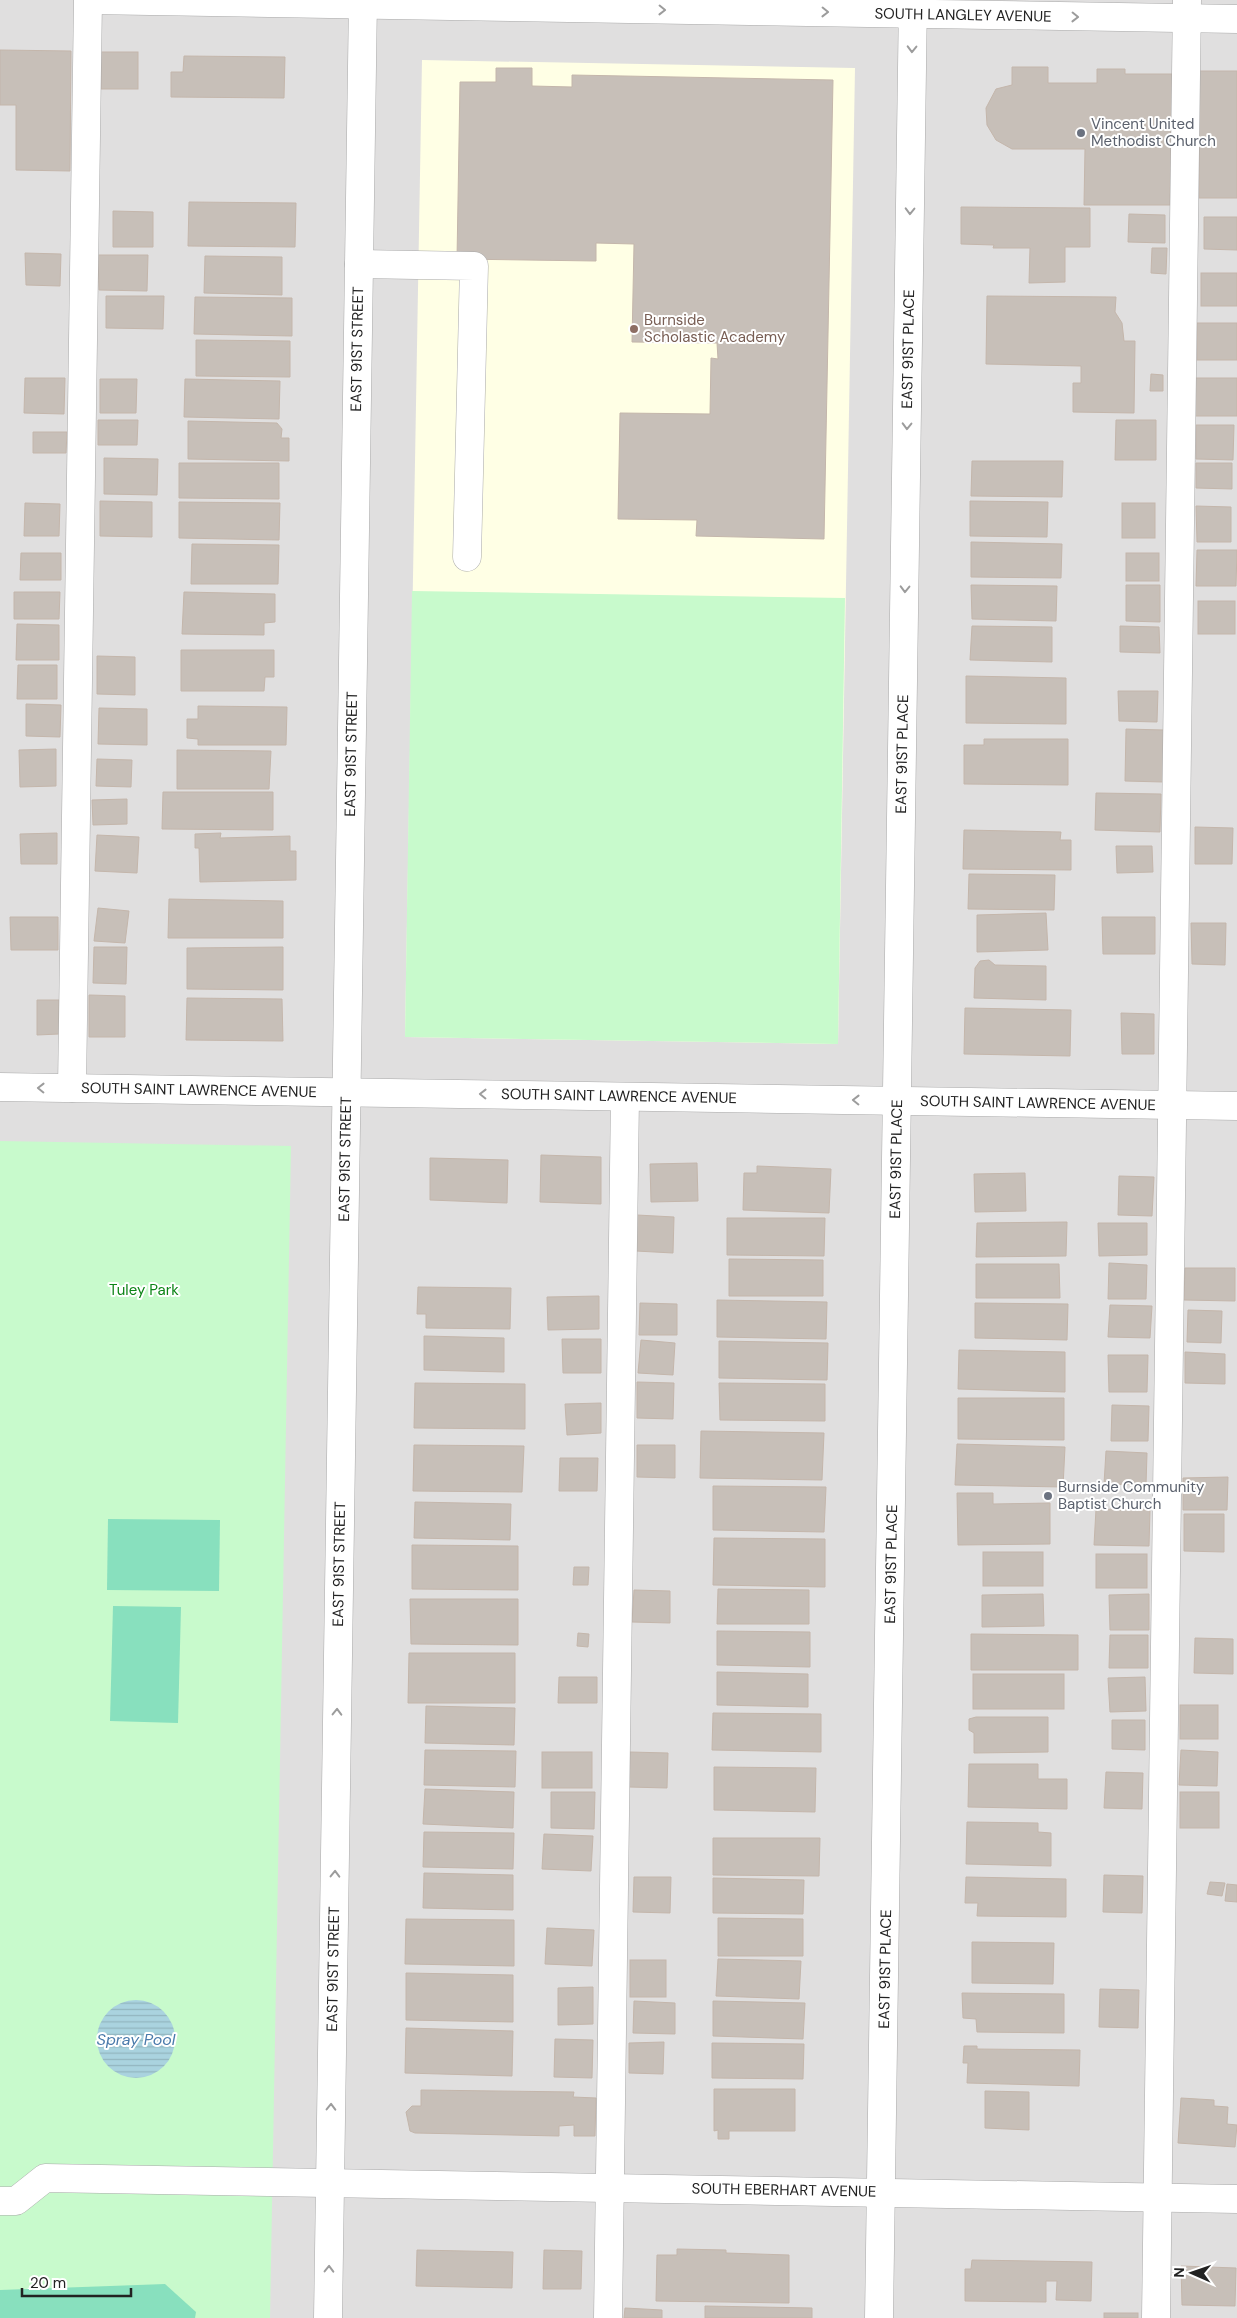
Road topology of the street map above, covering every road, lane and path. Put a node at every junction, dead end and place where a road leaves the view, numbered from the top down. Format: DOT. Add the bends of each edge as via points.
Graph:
graph roads {
  1 [pos="88,0"];
  2 [pos="363,2"];
  3 [pos="634,5"];
  4 [pos="913,7"];
  5 [pos="1187,9"];
  6 [pos="1237,20"];
  7 [pos="359,264"];
  8 [pos="467,557"];
  9 [pos="0,1087"];
  10 [pos="72,1088"];
  11 [pos="347,1092"];
  12 [pos="626,1097"];
  13 [pos="897,1101"];
  14 [pos="1172,1105"];
  15 [pos="1237,1106"];
  16 [pos="330,2182"];
  17 [pos="610,2187"];
  18 [pos="881,2192"];
  19 [pos="1158,2197"];
  20 [pos="1237,2199"];
  21 [pos="0,2201"];
  22 [pos="328,2318"];
  23 [pos="608,2318"];
  24 [pos="880,2318"];
  25 [pos="1156,2318"];
  1 -- 2 [label="street, SOUTH LANGLEY AVENUE"];
  1 -- 10 [label="street"];
  2 -- 3 [label="street, SOUTH LANGLEY AVENUE"];
  2 -- 7 [label="street, EAST 91ST STREET"];
  3 -- 4 [label="street, SOUTH LANGLEY AVENUE, one-way"];
  4 -- 5 [label="street, SOUTH LANGLEY AVENUE, one-way"];
  4 -- 13 [label="street, EAST 91ST PLACE, one-way"];
  5 -- 6 [label="street, SOUTH LANGLEY AVENUE"];
  5 -- 14 [label="street"];
  7 -- 8 [label="street" via="474,266"];
  7 -- 11 [label="street, EAST 91ST STREET"];
  10 -- 9 [label="street, SOUTH SAINT LAWRENCE AVENUE, one-way"];
  10 -- 11 [label="street, SOUTH SAINT LAWRENCE AVENUE"];
  12 -- 11 [label="street, SOUTH SAINT LAWRENCE AVENUE, one-way"];
  16 -- 11 [label="street, EAST 91ST STREET, one-way"];
  13 -- 12 [label="street, SOUTH SAINT LAWRENCE AVENUE, one-way"];
  12 -- 17 [label="street"];
  13 -- 14 [label="street, SOUTH SAINT LAWRENCE AVENUE"];
  13 -- 18 [label="street, EAST 91ST PLACE"];
  14 -- 15 [label="street, SOUTH SAINT LAWRENCE AVENUE"];
  14 -- 19 [label="street"];
  16 -- 17 [label="street, SOUTH EBERHART AVENUE"];
  16 -- 21 [label="street, SOUTH EBERHART AVENUE" via="45,2178 16,2201"];
  22 -- 16 [label="street, EAST 91ST STREET, one-way"];
  17 -- 18 [label="street, SOUTH EBERHART AVENUE"];
  17 -- 23 [label="street"];
  18 -- 19 [label="street, SOUTH EBERHART AVENUE"];
  18 -- 24 [label="street, EAST 91ST PLACE"];
  19 -- 20 [label="street, SOUTH EBERHART AVENUE"];
  19 -- 25 [label="street"];
}
